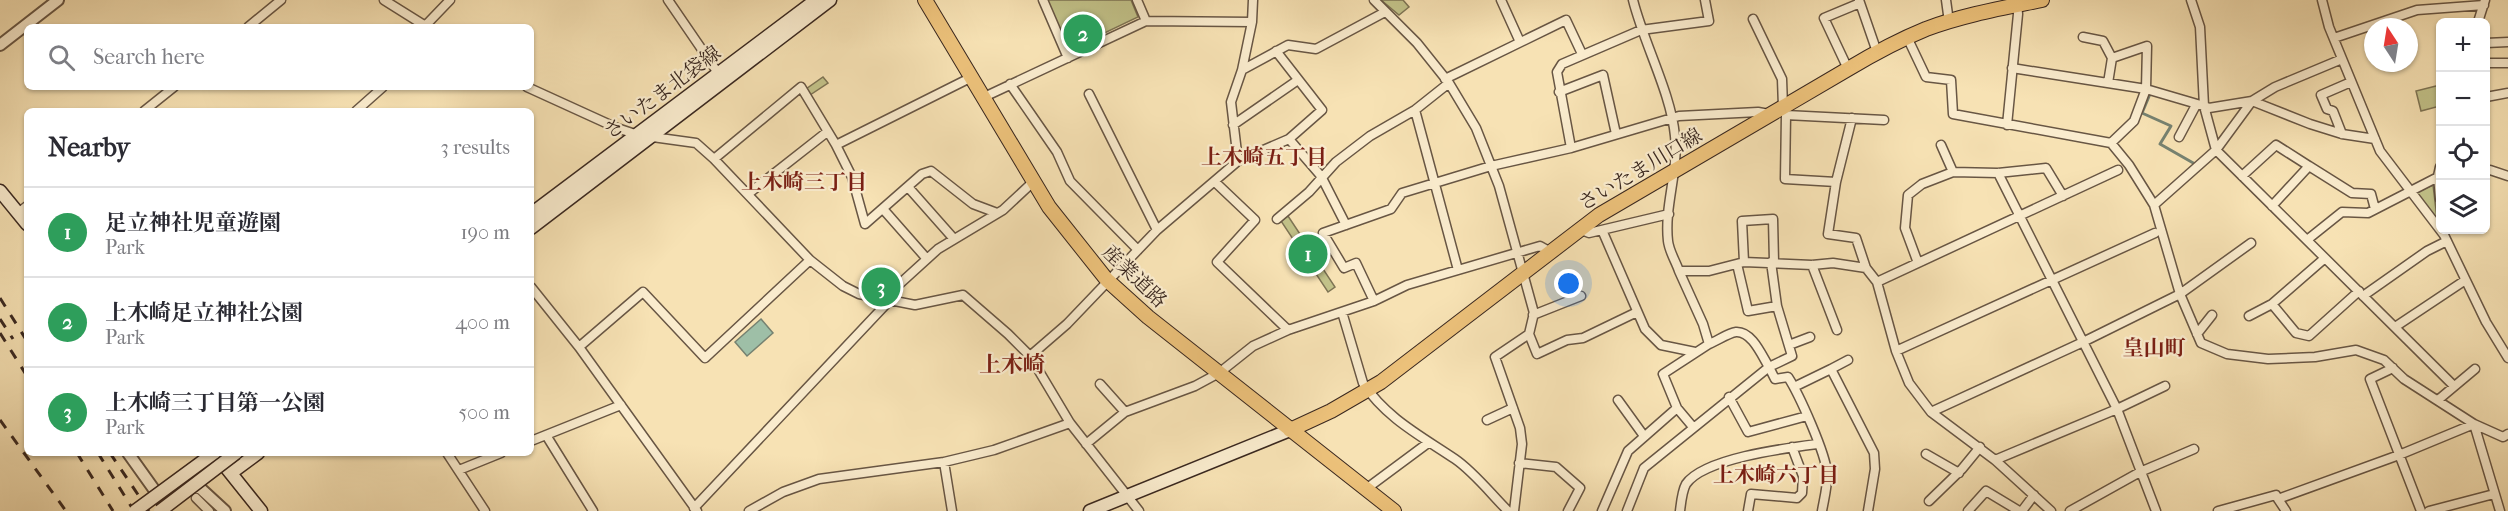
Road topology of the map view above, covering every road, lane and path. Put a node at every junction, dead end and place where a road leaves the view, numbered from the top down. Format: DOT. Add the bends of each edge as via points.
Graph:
graph roads {
  1 [pos="58,0"];
  2 [pos="281,0"];
  3 [pos="384,0"];
  4 [pos="450,0"];
  5 [pos="668,0"];
  6 [pos="816,0"];
  7 [pos="830,0"];
  8 [pos="925,0"];
  9 [pos="1043,0"];
  10 [pos="1137,0"];
  11 [pos="1252,0"];
  12 [pos="1374,0"];
  13 [pos="1501,0"];
  14 [pos="1633,0"];
  15 [pos="1705,0"];
  16 [pos="1946,0"];
  17 [pos="2042,0"];
  18 [pos="2191,0"];
  19 [pos="2322,0"];
  20 [pos="1859,1"];
  21 [pos="2485,2"];
  22 [pos="2017,5"];
  23 [pos="1385,12"];
  24 [pos="2479,18"];
  25 [pos="1753,19"];
  26 [pos="1146,21"];
  27 [pos="1252,22"];
  28 [pos="1949,22"];
  29 [pos="27,24"];
  30 [pos="252,24"];
  31 [pos="423,24"];
  32 [pos="428,24"];
  33 [pos="24,26"];
  34 [pos="1641,30"];
  35 [pos="1907,37"];
  36 [pos="2083,37"];
  37 [pos="2334,39"];
  38 [pos="1520,42"];
  39 [pos="2508,42"];
  40 [pos="2490,43"];
  41 [pos="0,45"];
  42 [pos="1276,51"];
  43 [pos="1878,52"];
  44 [pos="1582,54"];
  45 [pos="1068,58"];
  46 [pos="2112,58"];
  47 [pos="2342,60"];
  48 [pos="2490,63"];
  49 [pos="2508,63"];
  50 [pos="2012,68"];
  51 [pos="1848,69"];
  52 [pos="1242,70"];
  53 [pos="718,73"];
  54 [pos="970,78"];
  55 [pos="1298,80"];
  56 [pos="1447,81"];
  57 [pos="2351,82"];
  58 [pos="2108,83"];
  59 [pos="1010,84"];
  60 [pos="2146,89"];
  61 [pos="170,90"];
  62 [pos="380,90"];
  63 [pos="534,90"];
  64 [pos="1559,92"];
  65 [pos="2508,93"];
  66 [pos="1089,94"];
  67 [pos="2490,96"];
  68 [pos="982,98"];
  69 [pos="2252,101"];
  70 [pos="2200,105"];
  71 [pos="148,108"];
  72 [pos="359,108"];
  73 [pos="1415,110"];
  74 [pos="1780,112"];
  75 [pos="1672,117"];
  76 [pos="1852,118"];
  77 [pos="1884,120"];
  78 [pos="1233,125"];
  79 [pos="2007,125"];
  80 [pos="827,132"];
  81 [pos="1616,134"];
  82 [pos="2342,134"];
  83 [pos="644,136"];
  84 [pos="2179,137"];
  85 [pos="2374,139"];
  86 [pos="1289,140"];
  87 [pos="2111,143"];
  88 [pos="1941,144"];
  89 [pos="836,145"];
  90 [pos="1571,148"];
  91 [pos="2216,150"];
  92 [pos="714,159"];
  93 [pos="1238,161"];
  94 [pos="1491,166"];
  95 [pos="2309,166"];
  96 [pos="2118,170"];
  97 [pos="2490,170"];
  98 [pos="1672,171"];
  99 [pos="1953,172"];
  100 [pos="1998,173"];
  101 [pos="1321,176"];
  102 [pos="2242,176"];
  103 [pos="2508,176"];
  104 [pos="2436,178"];
  105 [pos="1033,182"];
  106 [pos="1215,182"];
  107 [pos="1435,182"];
  108 [pos="1836,182"];
  109 [pos="908,187"];
  110 [pos="0,191"];
  111 [pos="2411,192"];
  112 [pos="748,194"];
  113 [pos="2062,196"];
  114 [pos="567,201"];
  115 [pos="2154,205"];
  116 [pos="2272,206"];
  117 [pos="884,209"];
  118 [pos="2375,209"];
  119 [pos="23,210"];
  120 [pos="534,212"];
  121 [pos="997,213"];
  122 [pos="1669,214"];
  123 [pos="2019,216"];
  124 [pos="1277,219"];
  125 [pos="1346,225"];
  126 [pos="534,226"];
  127 [pos="1579,229"];
  128 [pos="534,230"];
  129 [pos="1157,230"];
  130 [pos="1602,230"];
  131 [pos="2155,233"];
  132 [pos="2445,235"];
  133 [pos="954,239"];
  134 [pos="2307,240"];
  135 [pos="2251,243"];
  136 [pos="1138,250"];
  137 [pos="1549,251"];
  138 [pos="1516,254"];
  139 [pos="2325,258"];
  140 [pos="927,259"];
  141 [pos="810,260"];
  142 [pos="1772,262"];
  143 [pos="1741,263"];
  144 [pos="1918,263"];
  145 [pos="1812,265"];
  146 [pos="1866,268"];
  147 [pos="1458,270"];
  148 [pos="1679,271"];
  149 [pos="1522,273"];
  150 [pos="1107,280"];
  151 [pos="2050,280"];
  152 [pos="2464,280"];
  153 [pos="1877,282"];
  154 [pos="534,291"];
  155 [pos="2180,294"];
  156 [pos="2361,294"];
  157 [pos="1581,296"];
  158 [pos="886,300"];
  159 [pos="1374,301"];
  160 [pos="2272,304"];
  161 [pos="1777,306"];
  162 [pos="1342,312"];
  163 [pos="1637,312"];
  164 [pos="1533,315"];
  165 [pos="2212,315"];
  166 [pos="2249,316"];
  167 [pos="2395,327"];
  168 [pos="1288,330"];
  169 [pos="1837,330"];
  170 [pos="2197,333"];
  171 [pos="1529,334"];
  172 [pos="1810,338"];
  173 [pos="2082,342"];
  174 [pos="1709,344"];
  175 [pos="1789,345"];
  176 [pos="579,347"];
  177 [pos="1896,351"];
  178 [pos="1695,352"];
  179 [pos="1030,356"];
  180 [pos="2508,358"];
  181 [pos="1848,360"];
  182 [pos="1769,367"];
  183 [pos="2393,368"];
  184 [pos="1831,369"];
  185 [pos="2475,369"];
  186 [pos="1219,373"];
  187 [pos="1100,384"];
  188 [pos="2165,386"];
  189 [pos="2454,386"];
  190 [pos="1794,387"];
  191 [pos="1368,390"];
  192 [pos="1730,397"];
  193 [pos="1618,400"];
  194 [pos="2438,400"];
  195 [pos="621,405"];
  196 [pos="1513,408"];
  197 [pos="1677,408"];
  198 [pos="2117,409"];
  199 [pos="1125,412"];
  200 [pos="1931,412"];
  201 [pos="1807,416"];
  202 [pos="1487,420"];
  203 [pos="1070,423"];
  204 [pos="2474,424"];
  205 [pos="1693,427"];
  206 [pos="1290,430"];
  207 [pos="2508,434"];
  208 [pos="546,435"];
  209 [pos="1644,436"];
  210 [pos="534,440"];
  211 [pos="1428,443"];
  212 [pos="1086,444"];
  213 [pos="1818,444"];
  214 [pos="1792,447"];
  215 [pos="1980,447"];
  216 [pos="2194,448"];
  217 [pos="1926,454"];
  218 [pos="2399,455"];
  219 [pos="130,456"];
  220 [pos="210,456"];
  221 [pos="217,456"];
  222 [pos="233,456"];
  223 [pos="254,456"];
  224 [pos="449,456"];
  225 [pos="494,456"];
  226 [pos="1995,459"];
  227 [pos="944,462"];
  228 [pos="1519,463"];
  229 [pos="459,470"];
  230 [pos="2140,472"];
  231 [pos="231,473"];
  232 [pos="1959,473"];
  233 [pos="1366,489"];
  234 [pos="193,493"];
  235 [pos="2494,494"];
  236 [pos="158,495"];
  237 [pos="2034,495"];
  238 [pos="1127,496"];
  239 [pos="2278,499"];
  240 [pos="1929,501"];
  241 [pos="222,508"];
  242 [pos="695,509"];
  243 [pos="135,511"];
  244 [pos="160,511"];
  245 [pos="209,511"];
  246 [pos="261,511"];
  247 [pos="485,511"];
  248 [pos="593,511"];
  249 [pos="749,511"];
  250 [pos="952,511"];
  251 [pos="1090,511"];
  252 [pos="1139,511"];
  253 [pos="1394,511"];
  254 [pos="1508,511"];
  255 [pos="1514,511"];
  256 [pos="1568,511"];
  257 [pos="1602,511"];
  258 [pos="1627,511"];
  259 [pos="1680,511"];
  260 [pos="1748,511"];
  261 [pos="1822,511"];
  262 [pos="1868,511"];
  263 [pos="1968,511"];
  264 [pos="2020,511"];
  265 [pos="2051,511"];
  266 [pos="2070,511"];
  267 [pos="2156,511"];
  268 [pos="2218,511"];
  269 [pos="2286,511"];
  270 [pos="2421,511"];
  271 [pos="2429,511"];
  272 [pos="2500,511"];
  1 -- 29 [label="street"];
  2 -- 30 [label="street"];
  3 -- 31 [label="street"];
  4 -- 32 [label="street"];
  5 -- 53 [label="street"];
  6 -- 53 [label="main road, さいたま北袋線"];
  7 -- 83 [label="main road, さいたま北袋線"];
  8 -- 54 [label="main road, 産業道路"];
  9 -- 45 [label="street"];
  10 -- 26 [label="street"];
  11 -- 27 [label="street"];
  12 -- 23 [label="street"];
  13 -- 38 [label="street"];
  14 -- 34 [label="street"];
  15 -- 34 [label="street" via="1709,21"];
  16 -- 28 [label="street"];
  17 -- 22 [label="main road, さいたま川口線"];
  18 -- 70 [label="street" via="2200,27"];
  19 -- 37 [label="street"];
  20 -- 43 [label="street"];
  20 -- 51 [label="street" via="1824,18"];
  21 -- 24 [label="street"];
  21 -- 37 [label="street" via="2417,10"];
  22 -- 28 [label="main road, さいたま川口線"];
  22 -- 50 [label="street"];
  23 -- 42 [label="street" via="1316,49 1288,45"];
  23 -- 56 [label="street" via="1417,43"];
  25 -- 74 [label="street" via="1782,79"];
  26 -- 27 [label="street"];
  26 -- 45 [label="street"];
  27 -- 52 [label="street"];
  28 -- 35 [label="main road, さいたま川口線"];
  33 -- 41 [label="street"];
  34 -- 44 [label="street"];
  34 -- 75 [label="street"];
  35 -- 43 [label="main road, さいたま川口線"];
  35 -- 79 [label="street" via="1926,77 1951,80 1953,114"];
  36 -- 46 [label="street" via="2103,41"];
  37 -- 47 [label="street"];
  38 -- 44 [label="street" via="1566,20"];
  38 -- 56 [label="street"];
  39 -- 40 [label="street"];
  42 -- 52 [label="street"];
  42 -- 55 [label="street"];
  43 -- 51 [label="main road, さいたま川口線"];
  44 -- 64 [label="street" via="1562,64 1557,72"];
  45 -- 59 [label="street"];
  46 -- 58 [label="street"];
  46 -- 60 [label="street" via="2147,46"];
  47 -- 57 [label="street"];
  47 -- 69 [label="street" via="2275,87"];
  48 -- 49 [label="street"];
  50 -- 58 [label="street"];
  50 -- 79 [label="street"];
  51 -- 74 [label="main road, さいたま川口線"];
  52 -- 78 [label="street" via="1231,102"];
  53 -- 83 [label="main road, さいたま北袋線"];
  54 -- 68 [label="main road, 産業道路"];
  54 -- 89 [label="street"];
  55 -- 78 [label="street"];
  55 -- 86 [label="street" via="1322,110"];
  56 -- 73 [label="street"];
  56 -- 94 [label="street" via="1476,128"];
  57 -- 82 [label="street" via="2321,95"];
  57 -- 85 [label="street"];
  58 -- 60 [label="street"];
  59 -- 68 [label="street"];
  59 -- 136 [label="street" via="1057,152 1070,181"];
  60 -- 70 [label="street"];
  60 -- 87 [label="street" via="2134,122"];
  61 -- 71 [label="street"];
  62 -- 72 [label="street"];
  63 -- 83 [label="street"];
  64 -- 81 [label="street" via="1603,75"];
  64 -- 90 [label="street"];
  65 -- 67 [label="street"];
  66 -- 129 [label="street"];
  68 -- 105 [label="main road, 産業道路"];
  69 -- 70 [label="street" via="2209,108"];
  69 -- 82 [label="street"];
  69 -- 91 [label="street"];
  70 -- 84 [label="street"];
  70 -- 91 [label="street"];
  73 -- 101 [label="street" via="1370,136"];
  73 -- 107 [label="street"];
  74 -- 75 [label="street"];
  74 -- 76 [label="street"];
  74 -- 98 [label="main road, さいたま川口線"];
  74 -- 108 [label="street" via="1785,179"];
  75 -- 81 [label="street"];
  75 -- 98 [label="street" via="1676,152"];
  76 -- 77 [label="street"];
  76 -- 108 [label="street"];
  78 -- 93 [label="street"];
  79 -- 87 [label="street"];
  80 -- 89 [label="street"];
  80 -- 92 [label="street" via="801,87"];
  80 -- 112 [label="street"];
  81 -- 90 [label="street"];
  82 -- 85 [label="street"];
  83 -- 92 [label="street" via="696,143"];
  83 -- 114 [label="main road, さいたま北袋線"];
  83 -- 120 [label="main road, さいたま北袋線"];
  85 -- 111 [label="street"];
  86 -- 93 [label="street"];
  86 -- 101 [label="street"];
  87 -- 115 [label="street"];
  88 -- 99 [label="street"];
  89 -- 117 [label="street" via="852,177 865,224"];
  90 -- 94 [label="street"];
  91 -- 102 [label="street"];
  91 -- 115 [label="street"];
  92 -- 112 [label="street"];
  93 -- 106 [label="street"];
  94 -- 107 [label="street"];
  94 -- 138 [label="street"];
  95 -- 102 [label="street" via="2277,145"];
  95 -- 116 [label="street"];
  95 -- 118 [label="street" via="2352,193 2371,194"];
  96 -- 113 [label="street"];
  97 -- 103 [label="street"];
  98 -- 122 [label="street"];
  98 -- 127 [label="main road, さいたま川口線"];
  99 -- 100 [label="street"];
  99 -- 144 [label="street" via="1922,184 1908,195 1905,228"];
  100 -- 113 [label="street" via="2046,168"];
  100 -- 123 [label="street"];
  101 -- 124 [label="street" via="1309,192"];
  101 -- 125 [label="street"];
  102 -- 116 [label="street"];
  104 -- 111 [label="street"];
  105 -- 121 [label="street"];
  105 -- 150 [label="main road, 産業道路"];
  106 -- 129 [label="street"];
  106 -- 168 [label="street" via="1255,220 1217,262"];
  107 -- 125 [label="street" via="1402,193 1391,209"];
  107 -- 147 [label="street"];
  108 -- 146 [label="street" via="1828,234 1856,238"];
  109 -- 117 [label="street"];
  109 -- 121 [label="street" via="922,174 932,171 973,204"];
  109 -- 133 [label="street"];
  110 -- 119 [label="main road"];
  111 -- 118 [label="street"];
  111 -- 132 [label="street"];
  112 -- 141 [label="street"];
  113 -- 123 [label="street"];
  114 -- 126 [label="main road, さいたま北袋線"];
  114 -- 128 [label="main road, さいたま北袋線"];
  115 -- 155 [label="street"];
  116 -- 134 [label="street"];
  117 -- 140 [label="street"];
  118 -- 134 [label="street" via="2368,213 2342,212"];
  121 -- 133 [label="street"];
  122 -- 130 [label="street"];
  122 -- 148 [label="street" via="1668,242"];
  123 -- 144 [label="street"];
  123 -- 151 [label="street"];
  125 -- 159 [label="street" via="1323,233 1344,268 1356,263"];
  127 -- 130 [label="street" via="1584,233"];
  127 -- 137 [label="main road, さいたま川口線"];
  129 -- 136 [label="street"];
  130 -- 163 [label="street"];
  131 -- 151 [label="street"];
  132 -- 152 [label="street"];
  132 -- 156 [label="street"];
  133 -- 140 [label="street"];
  134 -- 139 [label="street"];
  135 -- 155 [label="street"];
  136 -- 150 [label="street"];
  137 -- 138 [label="street" via="1540,246"];
  137 -- 149 [label="main road, さいたま川口線"];
  138 -- 147 [label="street"];
  138 -- 149 [label="street"];
  139 -- 156 [label="street"];
  139 -- 160 [label="street"];
  140 -- 158 [label="street"];
  141 -- 158 [label="street" via="843,286"];
  141 -- 176 [label="street" via="705,358 643,292"];
  142 -- 143 [label="street"];
  142 -- 143 [label="street" via="1773,219 1742,221"];
  142 -- 145 [label="street"];
  142 -- 161 [label="street"];
  143 -- 148 [label="street" via="1709,271"];
  143 -- 161 [label="street" via="1748,311"];
  144 -- 153 [label="street"];
  145 -- 146 [label="street" via="1833,263"];
  145 -- 169 [label="street"];
  146 -- 153 [label="street"];
  147 -- 159 [label="street" via="1407,285"];
  148 -- 174 [label="street"];
  149 -- 164 [label="street"];
  149 -- 191 [label="main road, さいたま川口線"];
  150 -- 179 [label="street" via="1067,324"];
  150 -- 186 [label="main road, 産業道路"];
  151 -- 173 [label="street"];
  151 -- 177 [label="street"];
  152 -- 167 [label="street"];
  152 -- 180 [label="street"];
  153 -- 177 [label="street"];
  154 -- 176 [label="street"];
  155 -- 170 [label="street"];
  155 -- 173 [label="street"];
  156 -- 160 [label="street" via="2309,336 2296,333"];
  156 -- 167 [label="street"];
  157 -- 164 [label="street"];
  158 -- 179 [label="street" via="915,305 963,296"];
  158 -- 242 [label="street"];
  159 -- 162 [label="street"];
  160 -- 166 [label="street"];
  161 -- 175 [label="street"];
  162 -- 168 [label="street"];
  162 -- 191 [label="street"];
  163 -- 171 [label="street" via="1583,338 1567,340 1537,354"];
  163 -- 178 [label="street" via="1645,329 1661,345"];
  164 -- 171 [label="street"];
  165 -- 170 [label="street"];
  167 -- 189 [label="street"];
  168 -- 186 [label="street" via="1253,346"];
  170 -- 183 [label="street" via="2200,343 2226,354 2268,359 2356,350 2384,360"];
  171 -- 196 [label="street" via="1496,357"];
  172 -- 175 [label="street"];
  173 -- 198 [label="street"];
  173 -- 200 [label="street"];
  174 -- 178 [label="street"];
  174 -- 182 [label="street" via="1736,332 1746,335"];
  175 -- 182 [label="street" via="1792,356"];
  176 -- 195 [label="street"];
  177 -- 200 [label="street" via="1909,383"];
  178 -- 197 [label="street" via="1663,374"];
  179 -- 203 [label="street"];
  181 -- 184 [label="street"];
  182 -- 190 [label="street" via="1775,379 1788,377"];
  182 -- 192 [label="street"];
  183 -- 194 [label="street"];
  183 -- 218 [label="street" via="2370,379"];
  184 -- 190 [label="street"];
  184 -- 262 [label="street" via="1874,453"];
  185 -- 189 [label="street"];
  186 -- 199 [label="street"];
  186 -- 206 [label="main road, 産業道路"];
  187 -- 199 [label="street"];
  188 -- 198 [label="street"];
  189 -- 194 [label="street"];
  190 -- 201 [label="street"];
  191 -- 206 [label="main road, さいたま川口線"];
  191 -- 211 [label="street" via="1392,417"];
  192 -- 201 [label="street" via="1748,432"];
  192 -- 205 [label="street"];
  193 -- 209 [label="street"];
  194 -- 204 [label="street"];
  195 -- 208 [label="street"];
  195 -- 242 [label="street"];
  196 -- 202 [label="street"];
  196 -- 228 [label="street" via="1522,444"];
  197 -- 205 [label="street"];
  197 -- 209 [label="street"];
  198 -- 226 [label="street"];
  198 -- 230 [label="street"];
  199 -- 212 [label="street"];
  200 -- 215 [label="street"];
  201 -- 213 [label="street"];
  203 -- 212 [label="street"];
  203 -- 227 [label="street" via="994,450"];
  204 -- 207 [label="street" via="2503,437"];
  204 -- 218 [label="street"];
  204 -- 235 [label="street"];
  205 -- 258 [label="street" via="1644,468"];
  206 -- 233 [label="main road, 産業道路"];
  206 -- 238 [label="main road"];
  208 -- 210 [label="street"];
  208 -- 248 [label="street"];
  209 -- 257 [label="street" via="1628,450"];
  211 -- 233 [label="street"];
  211 -- 254 [label="street" via="1457,460"];
  212 -- 238 [label="street"];
  213 -- 214 [label="street"];
  213 -- 261 [label="street" via="1827,473"];
  214 -- 259 [label="street" via="1701,470 1685,485"];
  214 -- 260 [label="street" via="1803,476 1802,493 1797,498 1751,494"];
  215 -- 226 [label="street"];
  215 -- 232 [label="street"];
  216 -- 230 [label="street"];
  217 -- 232 [label="street"];
  218 -- 239 [label="street"];
  218 -- 270 [label="street"];
  219 -- 236 [label="street"];
  220 -- 236 [label="main road, bridge"];
  221 -- 231 [label="main road"];
  222 -- 234 [label="main road, bridge"];
  223 -- 231 [label="main road"];
  224 -- 229 [label="street"];
  225 -- 229 [label="street"];
  226 -- 237 [label="street"];
  227 -- 249 [label="street" via="819,479 783,492"];
  227 -- 250 [label="street"];
  228 -- 255 [label="street"];
  228 -- 256 [label="street" via="1557,467 1580,488"];
  229 -- 247 [label="street"];
  230 -- 266 [label="street"];
  230 -- 267 [label="street"];
  231 -- 246 [label="main road"];
  232 -- 240 [label="street"];
  233 -- 253 [label="main road, 産業道路"];
  234 -- 241 [label="street" via="200,488"];
  234 -- 244 [label="main road, bridge"];
  234 -- 245 [label="street"];
  235 -- 271 [label="street"];
  235 -- 272 [label="street"];
  236 -- 243 [label="main road, bridge"];
  237 -- 264 [label="street"];
  237 -- 265 [label="street"];
  238 -- 251 [label="main road"];
  238 -- 252 [label="street"];
  239 -- 268 [label="street" via="2276,495"];
  239 -- 269 [label="street"];
  263 -- 264 [label="street" via="1986,491"];
}
